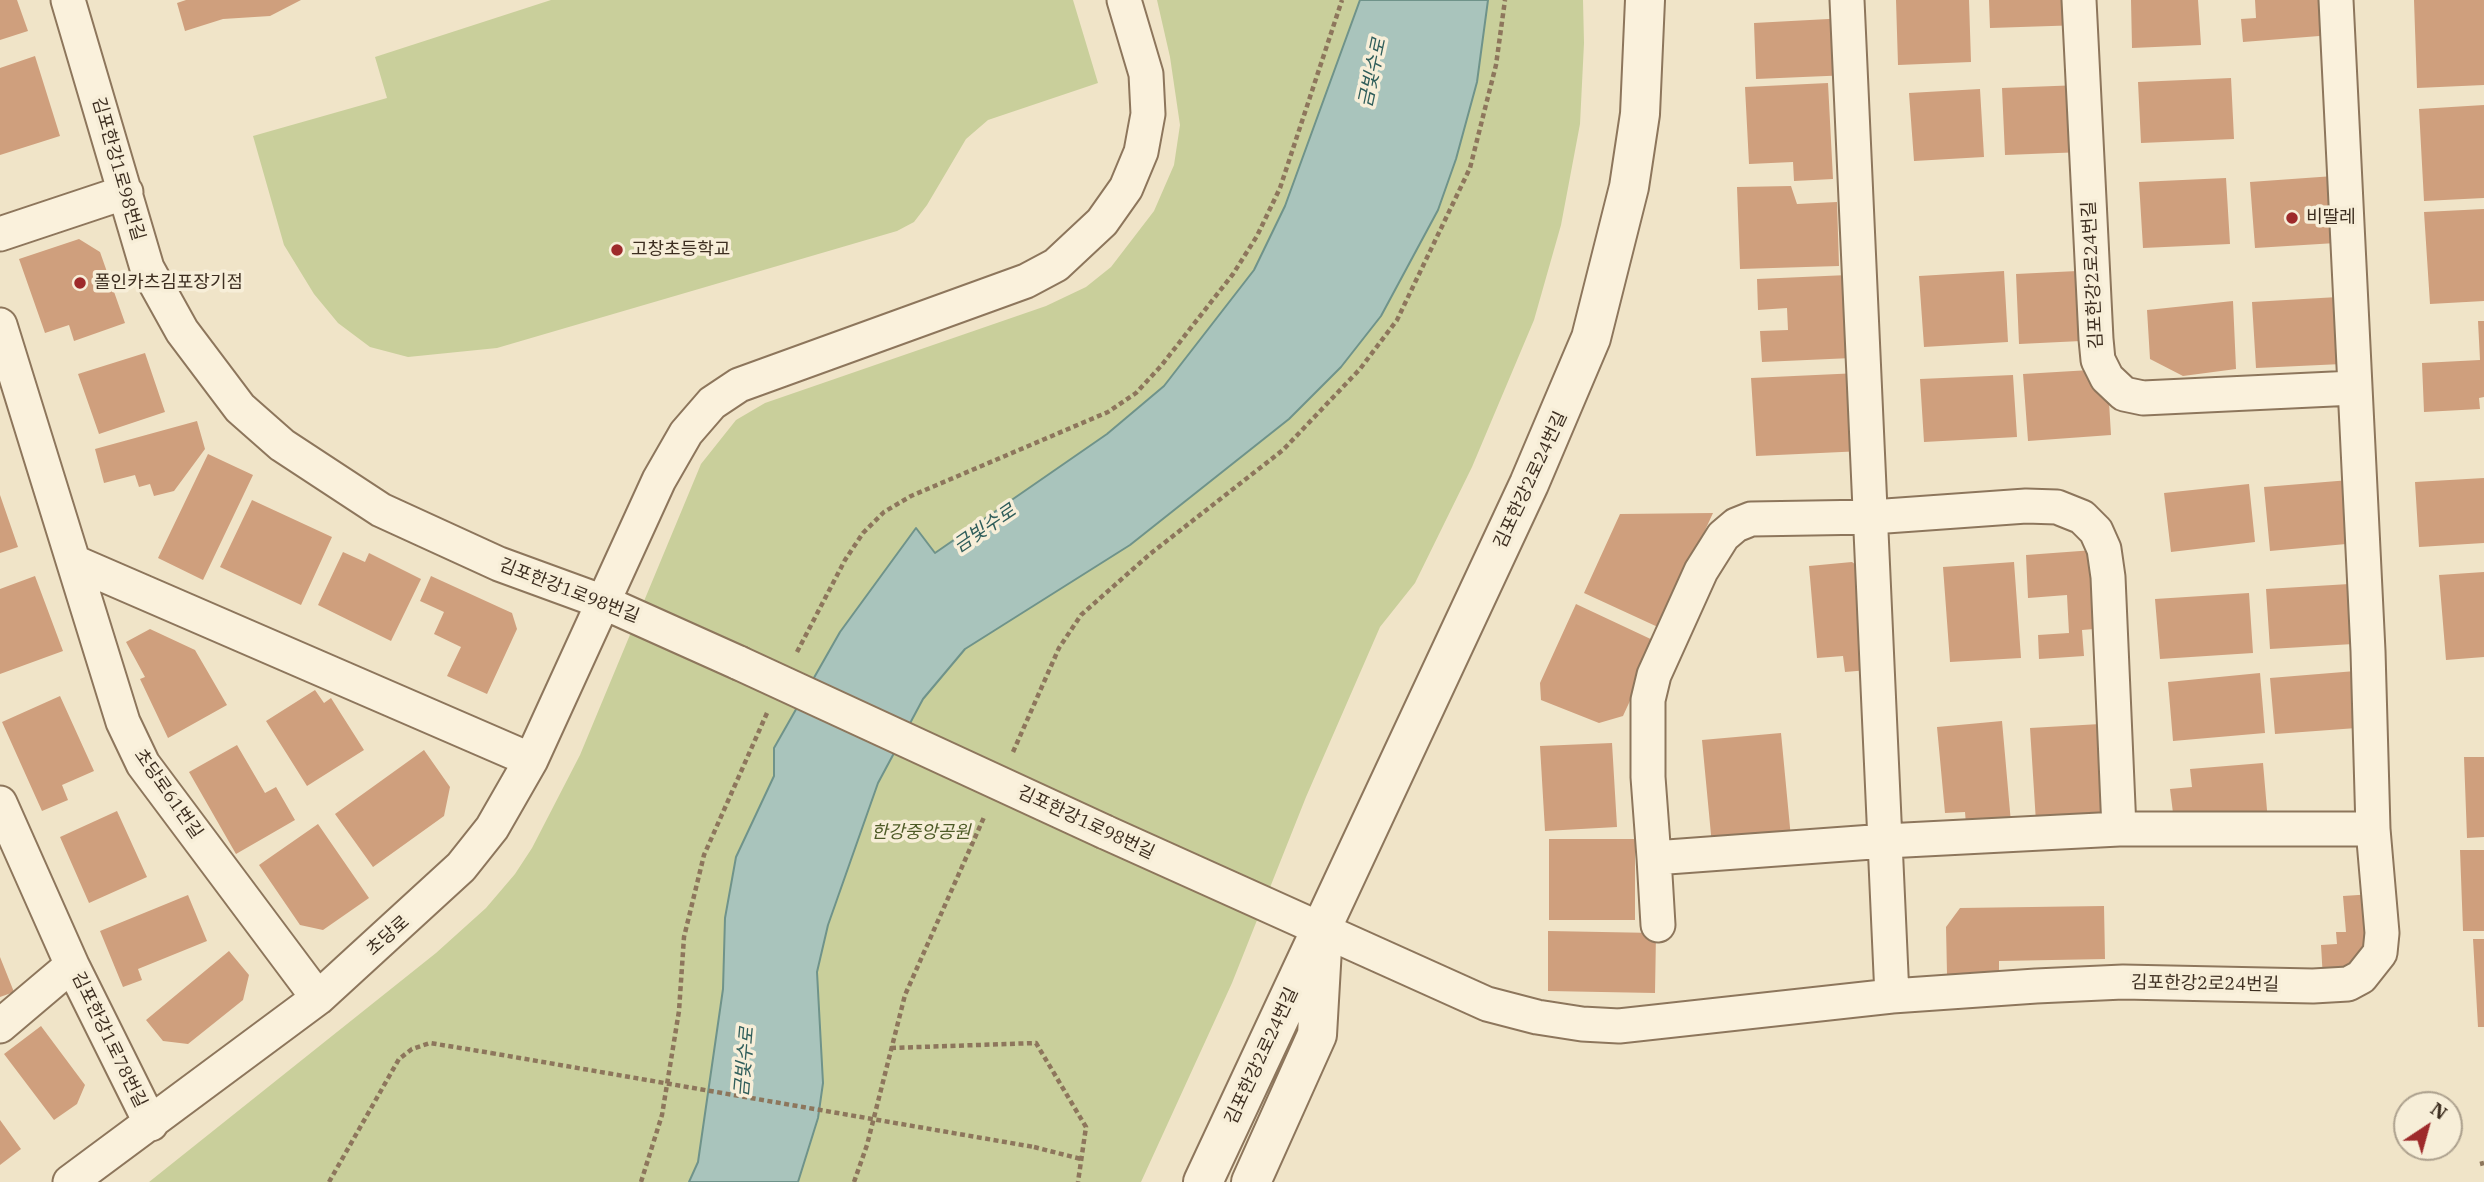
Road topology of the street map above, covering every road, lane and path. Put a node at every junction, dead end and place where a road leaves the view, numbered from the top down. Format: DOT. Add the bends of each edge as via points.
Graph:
graph roads {
  1 [pos="68,0"];
  2 [pos="1124,0"];
  3 [pos="1342,0"];
  4 [pos="1505,0"];
  5 [pos="1645,0"];
  6 [pos="1847,0"];
  7 [pos="2079,0"];
  8 [pos="2336,0"];
  9 [pos="125,192"];
  10 [pos="0,234"];
  11 [pos="0,325"];
  12 [pos="2354,388"];
  13 [pos="1872,517"];
  14 [pos="74,562"];
  15 [pos="603,602"];
  16 [pos="793,661"];
  17 [pos="770,707"];
  18 [pos="531,760"];
  19 [pos="1008,763"];
  20 [pos="0,803"];
  21 [pos="985,814"];
  22 [pos="2119,829"];
  23 [pos="2373,829"];
  24 [pos="1886,841"];
  25 [pos="1654,858"];
  26 [pos="1658,925"];
  27 [pos="1323,932"];
  28 [pos="72,965"];
  29 [pos="1892,996"];
  30 [pos="318,998"];
  31 [pos="0,1026"];
  32 [pos="891,1048"];
  33 [pos="150,1124"];
  34 [pos="1081,1159"];
  35 [pos="70,1182"];
  36 [pos="329,1182"];
  37 [pos="641,1182"];
  38 [pos="854,1182"];
  39 [pos="1078,1182"];
  40 [pos="1203,1182"];
  41 [pos="1251,1182"];
  1 -- 9 [label="street, 김포한강1로98번길"];
  2 -- 15 [label="street, 초당로" via="1146,74 1148,114 1141,152 1126,188 1102,222 1056,265 1026,281 739,385 712,403 686,433 659,480"];
  3 -- 16 [label="path" via="1280,188 1257,236 1161,366 1136,393 1108,412 911,496 884,512 845,560"];
  4 -- 19 [label="path" via="1496,65 1470,168 1397,320 1360,369 1283,450 1150,554 1081,615 1059,648"];
  5 -- 27 [label="street, 김포한강2로24번길" via="1640,114 1629,187 1591,338 1564,408"];
  6 -- 13 [label="street"];
  7 -- 12 [label="street, 김포한강2로24번길" via="2096,339 2098,360 2108,378 2124,394 2143,398"];
  8 -- 12 [label="street, 김포한강2로24번길"];
  9 -- 10 [label="street"];
  9 -- 15 [label="street, 김포한강1로98번길" via="147,268 182,331 240,408 282,445 381,510 499,564"];
  11 -- 14 [label="street, 초당로61번길"];
  12 -- 23 [label="street, 김포한강2로24번길"];
  13 -- 22 [label="street" via="2057,507 2082,517 2096,531 2108,578"];
  13 -- 24 [label="street"];
  13 -- 25 [label="street" via="1751,519 1736,524 1714,550 1654,675 1647,700"];
  14 -- 18 [label="street"];
  14 -- 30 [label="street, 초당로61번길" via="122,722 143,764"];
  15 -- 18 [label="street, 초당로"];
  15 -- 27 [label="street, 김포한강1로98번길, bridge"];
  17 -- 37 [label="path" via="704,855 684,937 679,1011 663,1115"];
  18 -- 30 [label="street, 초당로" via="492,828 461,867"];
  20 -- 28 [label="street"];
  21 -- 32 [label="path" via="905,995"];
  22 -- 23 [label="street"];
  22 -- 24 [label="street"];
  23 -- 29 [label="street, 김포한강2로24번길" via="2380,953 2371,968 2348,984 2123,982"];
  24 -- 25 [label="street"];
  24 -- 29 [label="street"];
  25 -- 26 [label="street"];
  27 -- 29 [label="street, 김포한강2로24번길" via="1487,1004 1582,1024 1619,1026"];
  27 -- 40 [label="street, 김포한강2로24번길"];
  27 -- 41 [label="street, 김포한강2로24번길" via="1317,1035"];
  28 -- 31 [label="street, 김포한강1로78번길"];
  28 -- 33 [label="street, 김포한강1로78번길"];
  30 -- 33 [label="street, 초당로"];
  32 -- 34 [label="path" via="1035,1043 1086,1127"];
  32 -- 38 [label="path"];
  33 -- 35 [label="street, 초당로"];
  34 -- 36 [label="path, bridge" via="1034,1147 430,1043 399,1059"];
  34 -- 39 [label="path"];
}
